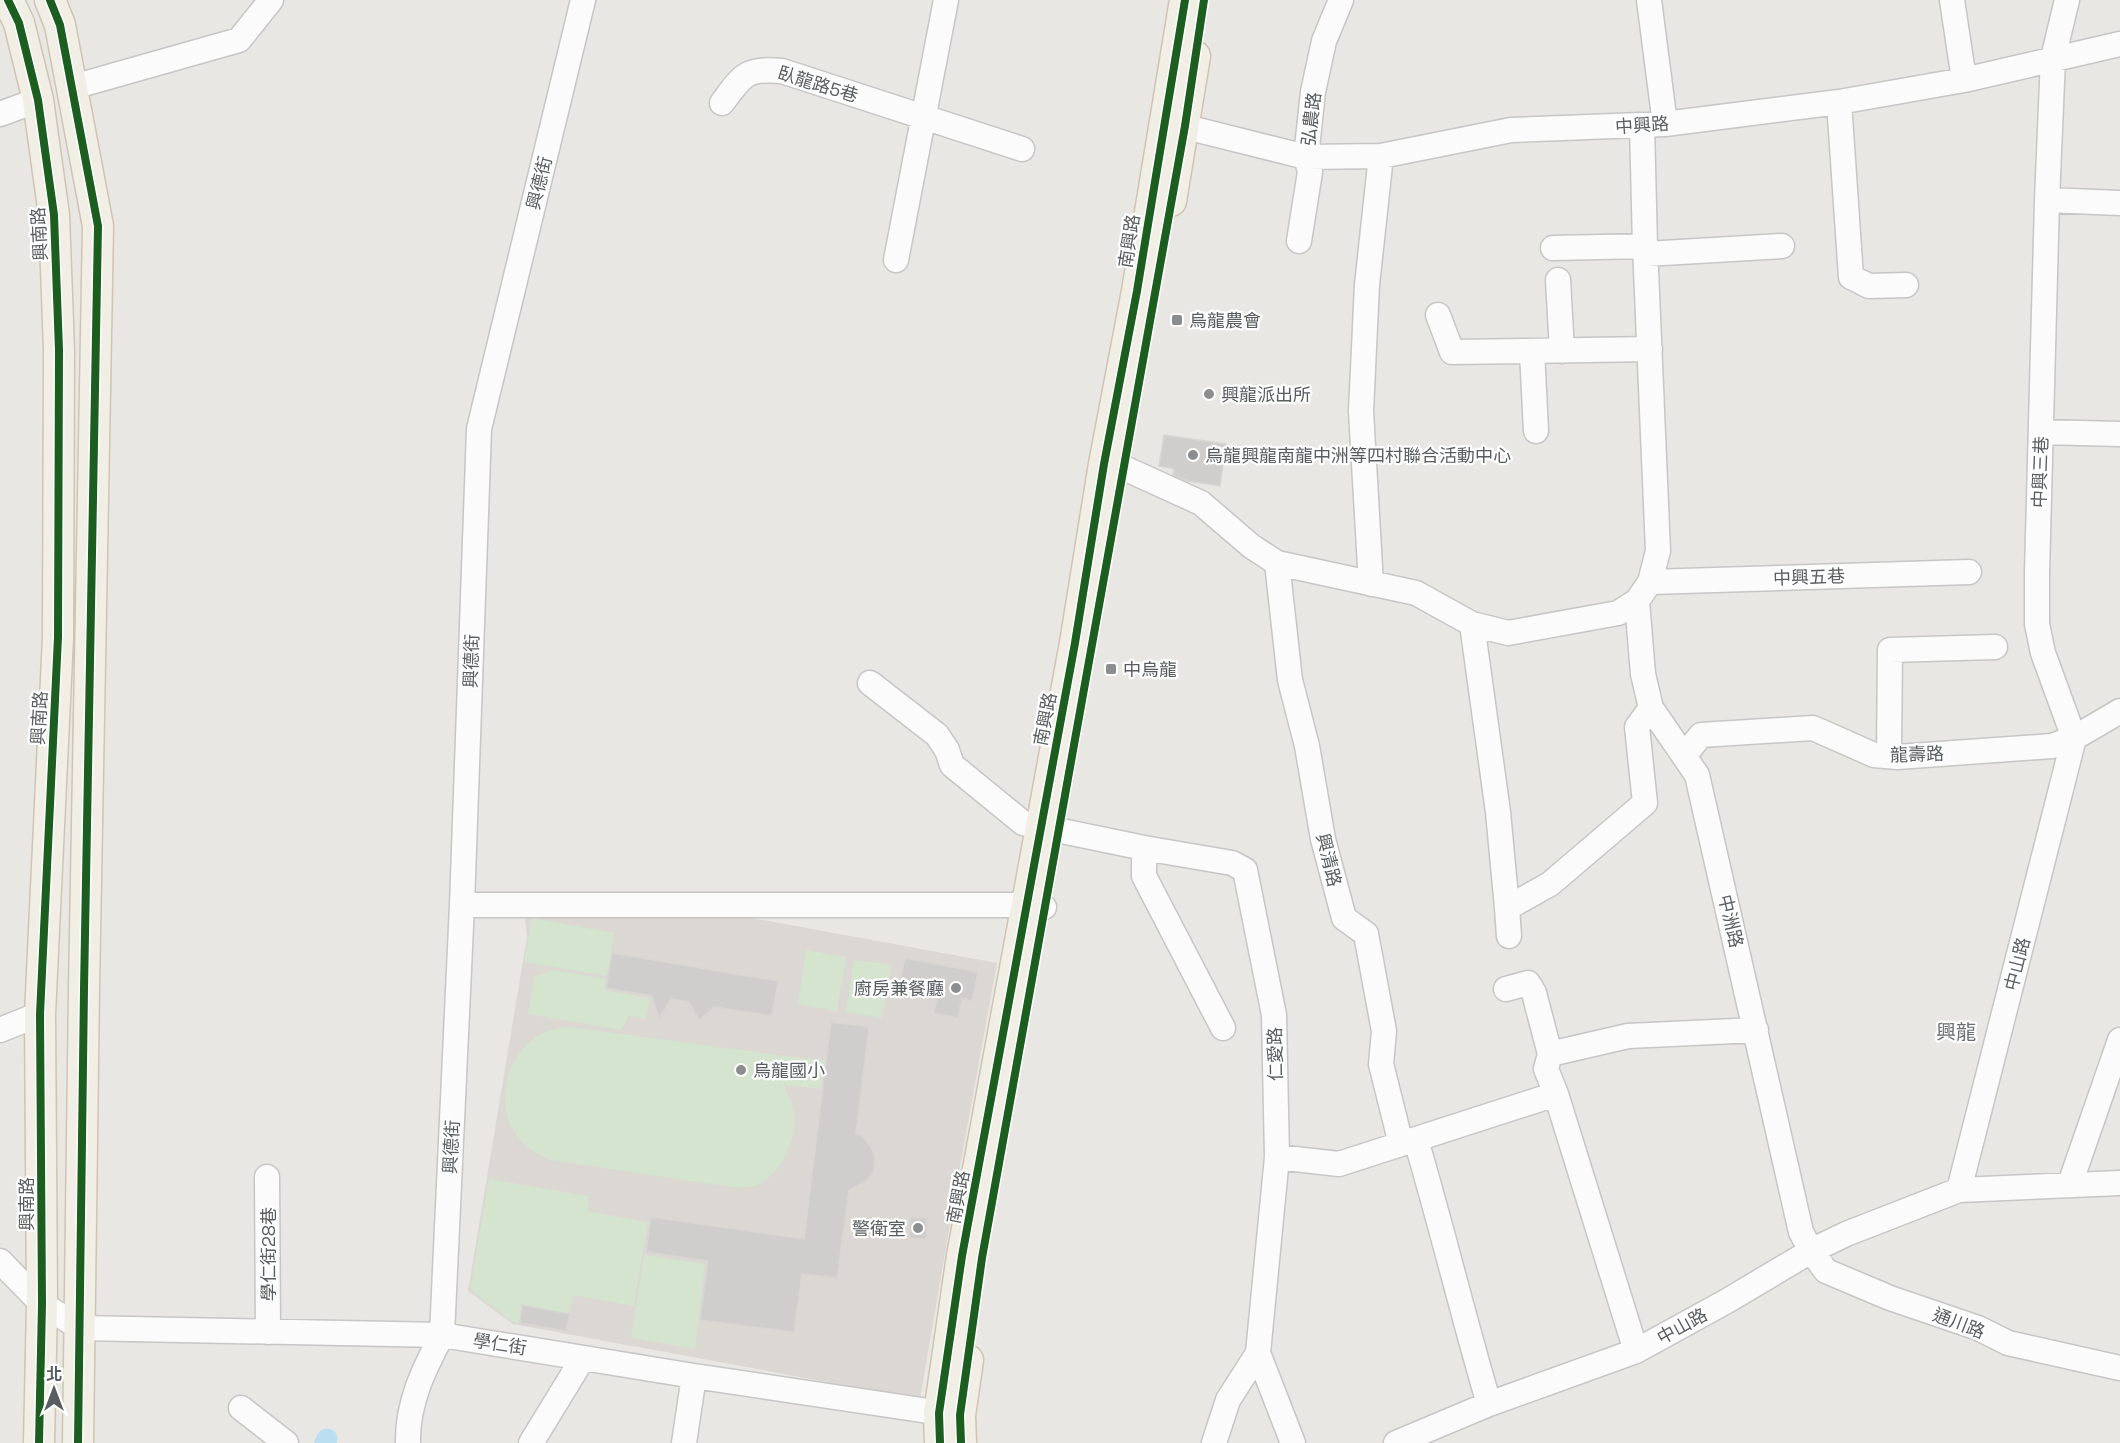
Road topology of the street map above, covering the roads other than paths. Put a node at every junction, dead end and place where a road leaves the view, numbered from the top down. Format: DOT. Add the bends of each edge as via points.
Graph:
graph roads {
  1 [pos="8,0"];
  2 [pos="50,0"];
  3 [pos="271,0"];
  4 [pos="583,0"];
  5 [pos="946,0"];
  6 [pos="1185,0"];
  7 [pos="1204,0"];
  8 [pos="1341,0"];
  9 [pos="1649,0"];
  10 [pos="1952,0"];
  11 [pos="2067,0"];
  12 [pos="2120,44"];
  13 [pos="2053,58"];
  14 [pos="1964,80"];
  15 [pos="73,87"];
  16 [pos="38,100"];
  17 [pos="1839,102"];
  18 [pos="723,104"];
  19 [pos="0,114"];
  20 [pos="924,118"];
  21 [pos="1174,124"];
  22 [pos="1654,124"];
  23 [pos="1022,149"];
  24 [pos="1382,156"];
  25 [pos="1306,158"];
  26 [pos="2047,200"];
  27 [pos="2120,203"];
  28 [pos="1299,241"];
  29 [pos="1782,246"];
  30 [pos="1553,248"];
  31 [pos="1645,250"];
  32 [pos="896,260"];
  33 [pos="1558,280"];
  34 [pos="1906,285"];
  35 [pos="1438,315"];
  36 [pos="1650,349"];
  37 [pos="1562,351"];
  38 [pos="1532,352"];
  39 [pos="1536,431"];
  40 [pos="2041,432"];
  41 [pos="2120,434"];
  42 [pos="1114,466"];
  43 [pos="1277,562"];
  44 [pos="1969,572"];
  45 [pos="1371,584"];
  46 [pos="1644,591"];
  47 [pos="1472,624"];
  48 [pos="1995,647"];
  49 [pos="870,683"];
  50 [pos="1651,708"];
  51 [pos="2120,711"];
  52 [pos="2074,738"];
  53 [pos="1684,756"];
  54 [pos="1889,756"];
  55 [pos="1049,829"];
  56 [pos="1144,848"];
  57 [pos="462,905"];
  58 [pos="1036,906"];
  59 [pos="1507,908"];
  60 [pos="1509,936"];
  61 [pos="1506,989"];
  62 [pos="40,1014"];
  63 [pos="1223,1028"];
  64 [pos="0,1030"];
  65 [pos="1756,1030"];
  66 [pos="2120,1040"];
  67 [pos="1550,1054"];
  68 [pos="1556,1094"];
  69 [pos="1408,1142"];
  70 [pos="1277,1157"];
  71 [pos="267,1177"];
  72 [pos="2120,1183"];
  73 [pos="2070,1184"];
  74 [pos="1959,1190"];
  75 [pos="1811,1251"];
  76 [pos="0,1261"];
  77 [pos="42,1304"];
  78 [pos="80,1328"];
  79 [pos="268,1332"];
  80 [pos="442,1335"];
  81 [pos="1636,1351"];
  82 [pos="1258,1353"];
  83 [pos="583,1358"];
  84 [pos="2120,1368"];
  85 [pos="694,1376"];
  86 [pos="1489,1404"];
  87 [pos="241,1408"];
  88 [pos="953,1424"];
  89 [pos="39,1443"];
  90 [pos="78,1443"];
  91 [pos="286,1443"];
  92 [pos="408,1443"];
  93 [pos="531,1443"];
  94 [pos="684,1443"];
  95 [pos="940,1443"];
  96 [pos="1214,1443"];
  97 [pos="1293,1443"];
  98 [pos="1396,1443"];
  1 -- 16 [label="main road, 興南路" via="19,23"];
  2 -- 15 [label="main road" via="60,25"];
  3 -- 15 [label="street" via="239,40"];
  4 -- 57 [label="street, 興德街" via="479,429"];
  5 -- 20 [label="street"];
  6 -- 21 [label="main road, 南興路"];
  7 -- 21 [label="main road, 南興路"];
  8 -- 25 [label="street, 弘農路" via="1322,51"];
  9 -- 22 [label="street"];
  10 -- 14 [label="street"];
  11 -- 13 [label="street, 中興三巷"];
  12 -- 13 [label="street, 中興路"];
  13 -- 14 [label="street, 中興路"];
  13 -- 26 [label="street, 中興三巷"];
  14 -- 17 [label="street, 中興路"];
  15 -- 78 [label="main road" via="98,225"];
  16 -- 19 [label="street"];
  16 -- 62 [label="main road, 興南路" via="54,215 59,350 58,637"];
  17 -- 22 [label="street, 中興路"];
  17 -- 34 [label="street" via="1851,277 1869,286"];
  18 -- 20 [label="street, 臥龍路5巷" via="740,79 759,69 782,71"];
  20 -- 23 [label="street, 臥龍路5巷"];
  20 -- 32 [label="street"];
  21 -- 25 [label="street, 中興路"];
  21 -- 42 [label="main road, 南興路"];
  22 -- 24 [label="street, 中興路" via="1511,130"];
  22 -- 31 [label="street"];
  24 -- 25 [label="street, 中興路"];
  24 -- 45 [label="street" via="1367,285 1361,411"];
  25 -- 28 [label="street, 弘農路" via="1310,171"];
  26 -- 27 [label="street"];
  26 -- 40 [label="street, 中興三巷"];
  29 -- 31 [label="street"];
  30 -- 31 [label="street"];
  31 -- 36 [label="street"];
  33 -- 37 [label="street"];
  35 -- 38 [label="street" via="1452,352"];
  36 -- 37 [label="street"];
  36 -- 46 [label="street" via="1658,551"];
  37 -- 38 [label="street"];
  38 -- 39 [label="street"];
  40 -- 41 [label="street"];
  40 -- 52 [label="street, 中興三巷" via="2037,624 2043,653"];
  42 -- 43 [label="street" via="1202,503 1251,546"];
  42 -- 55 [label="main road, 南興路"];
  43 -- 45 [label="street"];
  43 -- 69 [label="street, 興清路" via="1290,680 1307,746 1323,839 1344,918 1366,934 1384,1031 1382,1064"];
  44 -- 46 [label="street, 中興五巷"];
  45 -- 47 [label="street" via="1416,593"];
  46 -- 47 [label="street" via="1618,613 1508,633"];
  46 -- 50 [label="street, 中洲路" via="1643,674"];
  47 -- 59 [label="street"];
  48 -- 54 [label="street" via="1890,650"];
  49 -- 55 [label="street, 仁愛路" via="937,735 952,765 1023,823"];
  50 -- 53 [label="street, 中洲路"];
  50 -- 59 [label="street" via="1637,727 1645,803 1550,884"];
  51 -- 52 [label="street, 龍壽路"];
  52 -- 54 [label="street, 龍壽路" via="2052,746"];
  52 -- 74 [label="street, 中山路"];
  53 -- 54 [label="street, 龍壽路" via="1701,735 1813,729 1874,755"];
  53 -- 65 [label="street, 中洲路" via="1697,775"];
  55 -- 56 [label="street, 仁愛路"];
  55 -- 58 [label="main road, 南興路"];
  56 -- 63 [label="street" via="1144,876"];
  56 -- 70 [label="street, 仁愛路" via="1232,863 1245,870 1274,1016"];
  57 -- 58 [label="street"];
  57 -- 80 [label="street, 興德街"];
  58 -- 88 [label="main road, 南興路"];
  59 -- 60 [label="street"];
  61 -- 67 [label="street" via="1528,983"];
  62 -- 64 [label="street"];
  62 -- 77 [label="main road, 興南路"];
  65 -- 67 [label="street" via="1628,1036"];
  65 -- 75 [label="street, 中洲路" via="1801,1232"];
  66 -- 73 [label="street"];
  67 -- 68 [label="street" via="1546,1069"];
  68 -- 69 [label="street"];
  68 -- 81 [label="street"];
  69 -- 70 [label="street" via="1340,1164"];
  69 -- 86 [label="street" via="1443,1234"];
  70 -- 82 [label="street, 仁愛路"];
  71 -- 79 [label="street, 學仁街28巷"];
  72 -- 73 [label="street, 中山路"];
  73 -- 74 [label="street, 中山路"];
  74 -- 75 [label="street, 中山路"];
  75 -- 81 [label="street, 中山路"];
  75 -- 84 [label="street, 通川路" via="1826,1271 2008,1343"];
  76 -- 77 [label="street"];
  77 -- 78 [label="street"];
  77 -- 89 [label="main road, 興南路"];
  78 -- 79 [label="street, 學仁街"];
  78 -- 90 [label="main road"];
  79 -- 80 [label="street, 學仁街"];
  80 -- 83 [label="street, 學仁街"];
  80 -- 92 [label="street" via="422,1372 407,1421"];
  81 -- 86 [label="street, 中山路"];
  82 -- 96 [label="street" via="1228,1400"];
  82 -- 97 [label="street, 仁愛路"];
  83 -- 85 [label="street, 學仁街"];
  83 -- 93 [label="street"];
  85 -- 88 [label="street, 學仁街"];
  85 -- 94 [label="street"];
  86 -- 98 [label="street, 中山路"];
  87 -- 91 [label="street"];
  88 -- 95 [label="main road, 南興路"];
}
